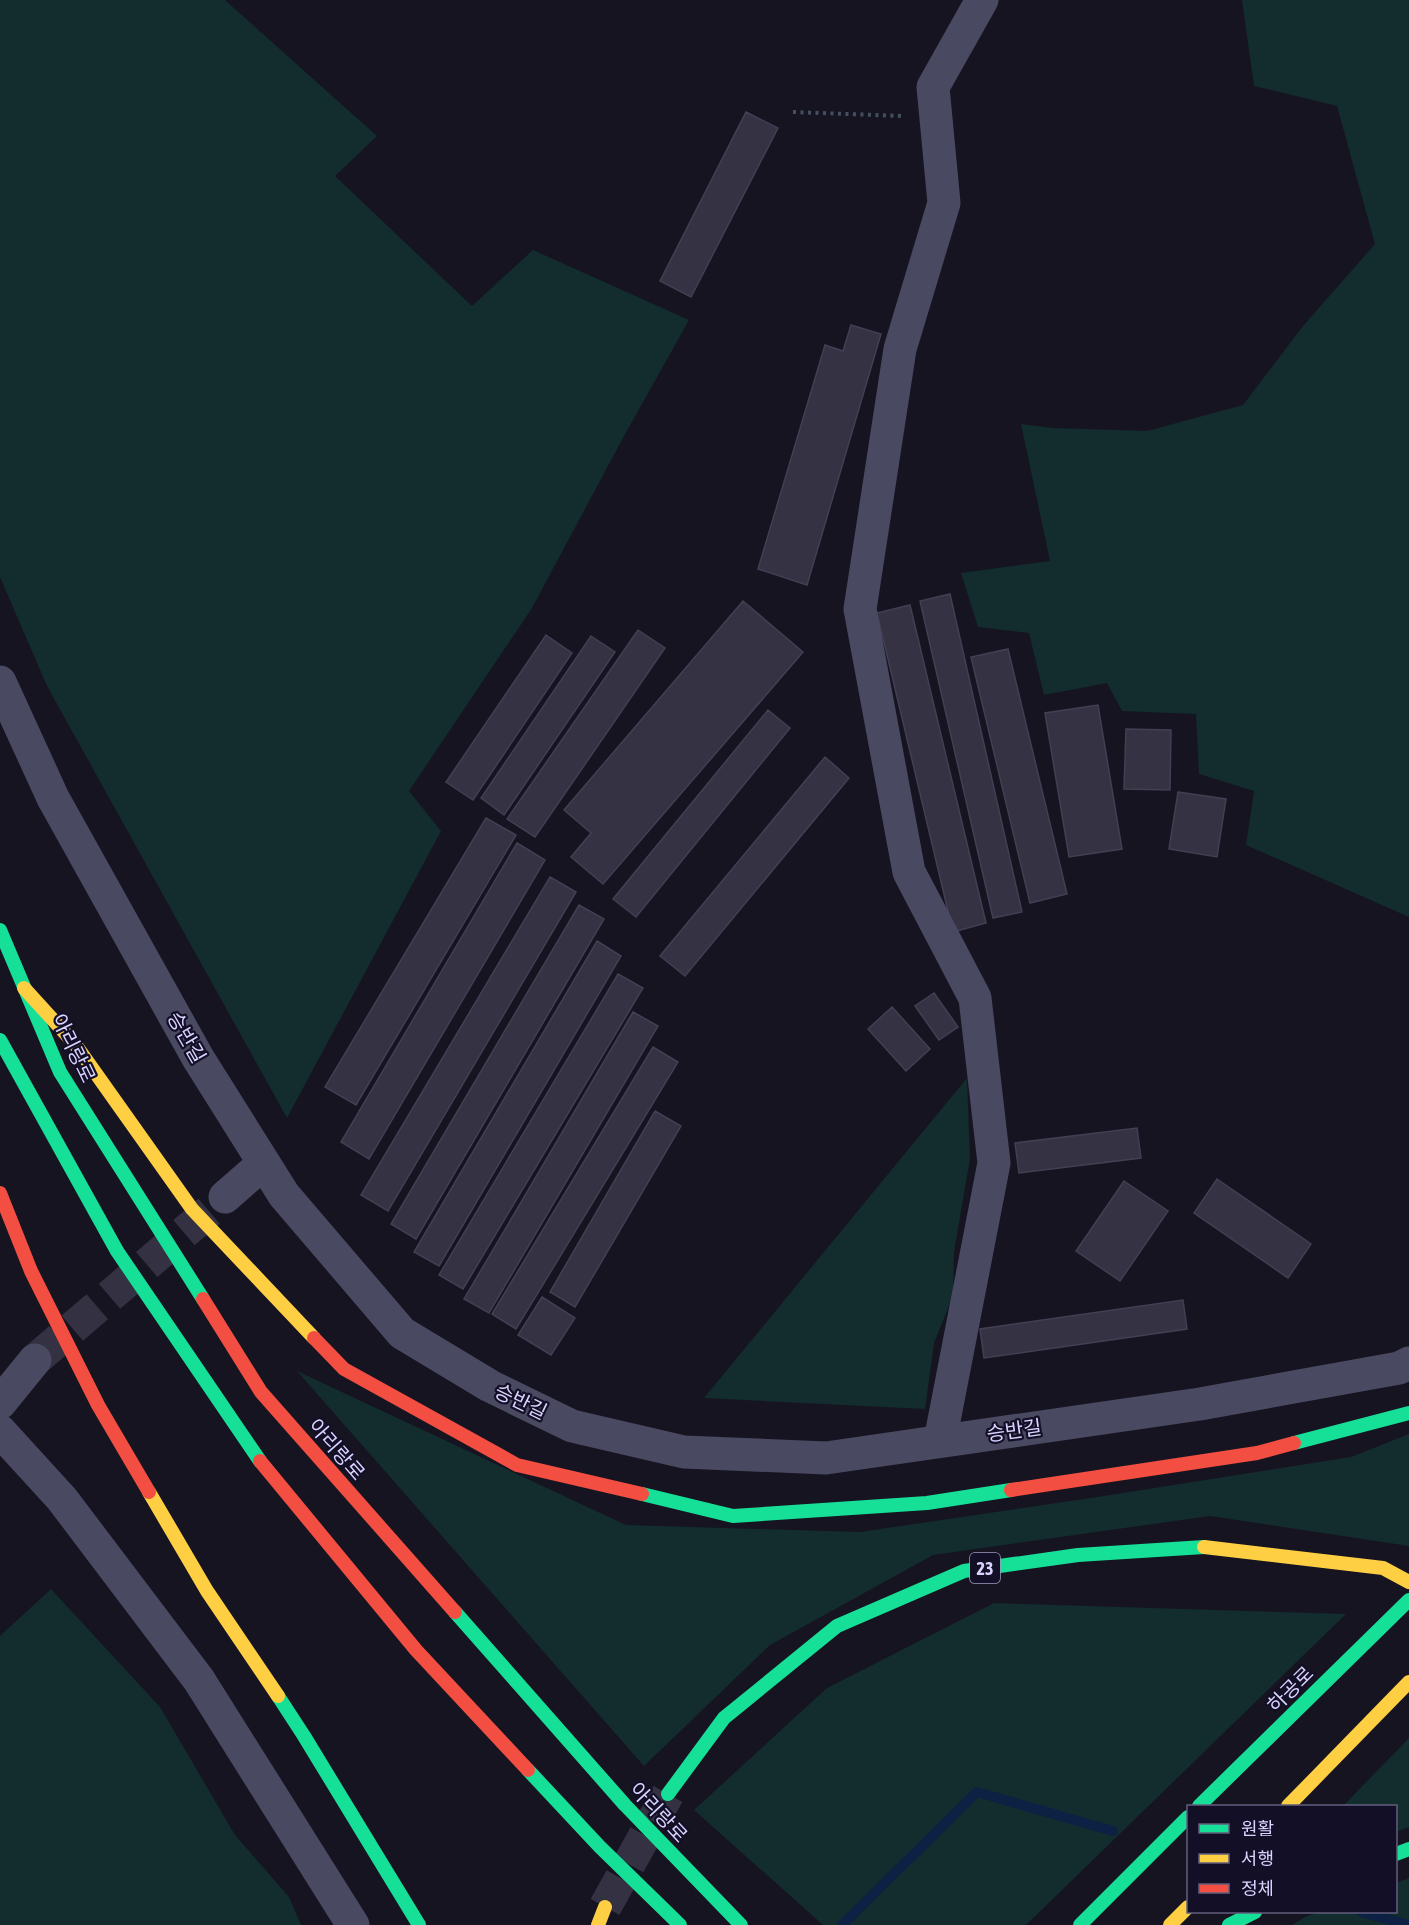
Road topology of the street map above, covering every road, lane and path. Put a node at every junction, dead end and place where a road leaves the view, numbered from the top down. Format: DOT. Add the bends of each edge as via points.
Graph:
graph roads {
  1 [pos="982,0"];
  2 [pos="793,112"];
  3 [pos="935,117"];
  4 [pos="0,682"];
  5 [pos="0,930"];
  6 [pos="24,988"];
  7 [pos="0,1040"];
  8 [pos="264,1163"];
  9 [pos="0,1193"];
  10 [pos="225,1197"];
  11 [pos="35,1360"];
  12 [pos="1409,1363"];
  13 [pos="0,1403"];
  14 [pos="1409,1413"];
  15 [pos="0,1431"];
  16 [pos="940,1441"];
  17 [pos="1409,1582"];
  18 [pos="1409,1600"];
  19 [pos="1409,1682"];
  20 [pos="668,1794"];
  21 [pos="1200,1805"];
  22 [pos="1289,1805"];
  23 [pos="1187,1818"];
  24 [pos="605,1907"];
  25 [pos="1187,1908"];
  26 [pos="1251,1913"];
  27 [pos="353,1925"];
  28 [pos="419,1925"];
  29 [pos="598,1925"];
  30 [pos="680,1925"];
  31 [pos="741,1925"];
  32 [pos="1080,1925"];
  33 [pos="1170,1925"];
  34 [pos="1229,1925"];
  1 -- 3 [label="street" via="933,87"];
  2 -- 3 [label="path"];
  3 -- 16 [label="street" via="944,202 900,349 860,609 909,872 975,999 994,1163"];
  4 -- 8 [label="street, 승반길" via="53,798 198,1058"];
  5 -- 6 [label="main road, 아리랑로"];
  6 -- 14 [label="main road" via="75,1044 192,1209 344,1369 517,1465 733,1516 927,1503 1246,1455"];
  6 -- 31 [label="main road, 아리랑로" via="60,1072 261,1392 625,1805"];
  7 -- 30 [label="main road" via="117,1251 268,1473 416,1650 600,1847"];
  8 -- 10 [label="street"];
  8 -- 16 [label="street, 승반길" via="284,1195 402,1333 490,1386 572,1426 684,1452 814,1458"];
  9 -- 28 [label="main road" via="31,1271 98,1405 207,1591 304,1736"];
  11 -- 13 [label="street"];
  12 -- 16 [label="street, 승반길" via="1200,1404"];
  15 -- 27 [label="street" via="62,1499 198,1680"];
  17 -- 20 [label="main road, 23" via="1383,1568 1212,1548 1078,1556 964,1571 837,1626 724,1718"];
  18 -- 21 [label="main road, 하공로"];
  19 -- 22 [label="main road"];
  23 -- 32 [label="main road"];
  24 -- 29 [label="main road"];
  25 -- 33 [label="main road"];
  26 -- 34 [label="main road"];
}
